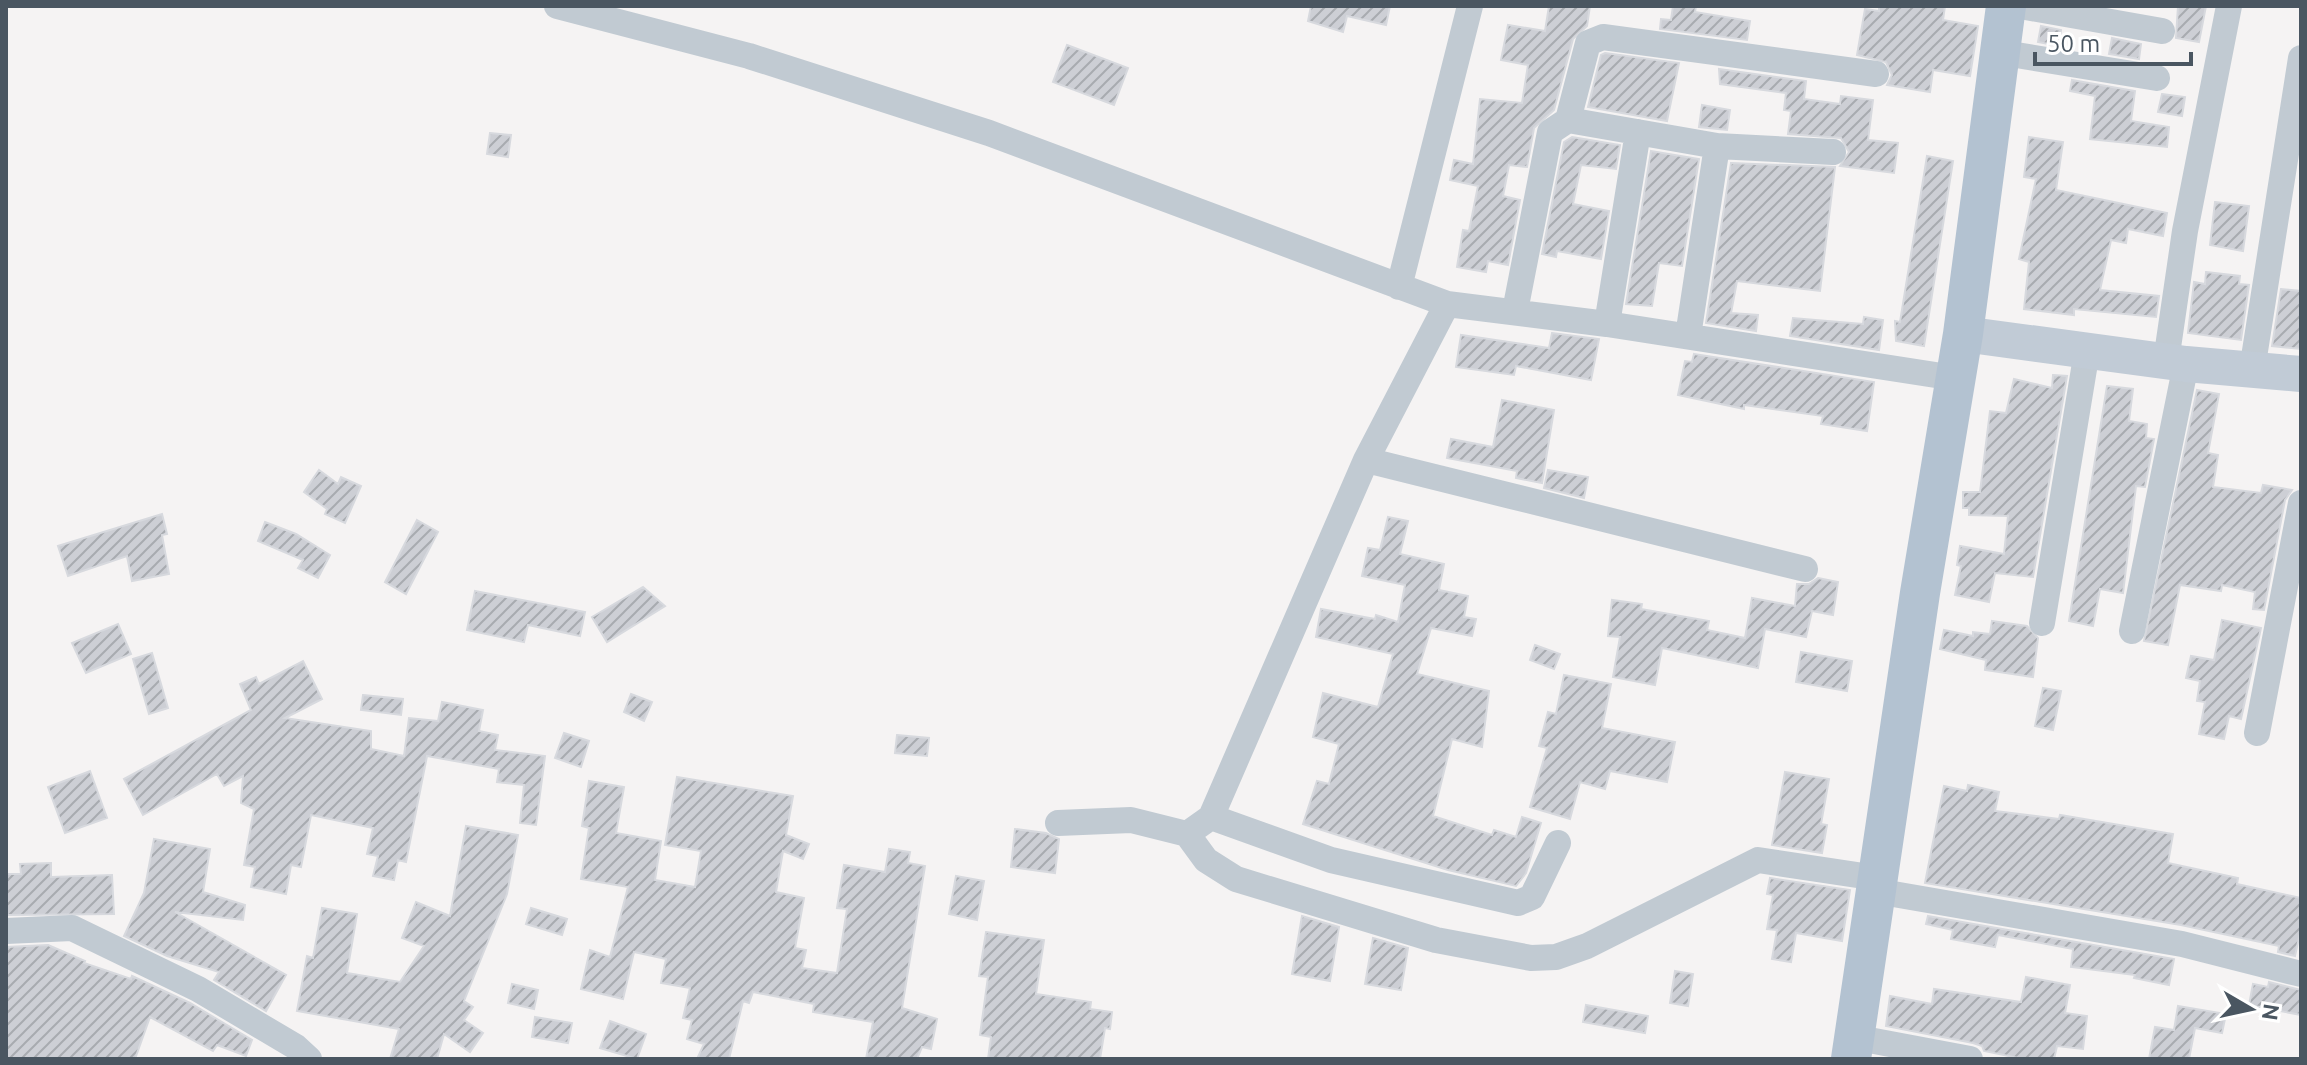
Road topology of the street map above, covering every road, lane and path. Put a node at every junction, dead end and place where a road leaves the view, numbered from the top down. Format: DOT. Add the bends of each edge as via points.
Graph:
graph roads {
  1 [pos="557,6"];
  2 [pos="1470,6"];
  3 [pos="2006,6"];
  4 [pos="2020,6"];
  5 [pos="2229,6"];
  6 [pos="2162,31"];
  7 [pos="1998,52"];
  8 [pos="2301,58"];
  9 [pos="1876,74"];
  10 [pos="2157,78"];
  11 [pos="1568,120"];
  12 [pos="1638,132"];
  13 [pos="1717,146"];
  14 [pos="1833,152"];
  15 [pos="1399,287"];
  16 [pos="1447,304"];
  17 [pos="1515,311"];
  18 [pos="1607,324"];
  19 [pos="1963,334"];
  20 [pos="1688,336"];
  21 [pos="2087,351"];
  22 [pos="2176,362"];
  23 [pos="2252,370"];
  24 [pos="2301,374"];
  25 [pos="1955,378"];
  26 [pos="1366,460"];
  27 [pos="2301,503"];
  28 [pos="1805,569"];
  29 [pos="2042,623"];
  30 [pos="2132,631"];
  31 [pos="2257,733"];
  32 [pos="1211,817"];
  33 [pos="1058,823"];
  34 [pos="1187,834"];
  35 [pos="1558,843"];
  36 [pos="1877,884"];
  37 [pos="6,931"];
  38 [pos="2301,974"];
  39 [pos="1852,1048"];
  40 [pos="309,1059"];
  41 [pos="1970,1059"];
  1 -- 15 [label="street" via="749,56 989,133"];
  2 -- 15 [label="street"];
  3 -- 7 [label="main road"];
  4 -- 6 [label="street"];
  5 -- 22 [label="street" via="2185,231"];
  7 -- 10 [label="street"];
  7 -- 19 [label="main road"];
  8 -- 23 [label="street"];
  9 -- 11 [label="street" via="1603,37 1588,43"];
  11 -- 12 [label="street"];
  11 -- 17 [label="street" via="1550,132"];
  12 -- 13 [label="street"];
  12 -- 18 [label="street"];
  13 -- 14 [label="street"];
  13 -- 20 [label="street"];
  15 -- 16 [label="street"];
  16 -- 17 [label="street"];
  16 -- 26 [label="street"];
  17 -- 18 [label="street"];
  18 -- 20 [label="street"];
  19 -- 21 [label="main road"];
  19 -- 25 [label="main road"];
  20 -- 25 [label="street"];
  21 -- 22 [label="main road"];
  21 -- 29 [label="street"];
  22 -- 23 [label="main road"];
  22 -- 30 [label="street"];
  23 -- 24 [label="main road"];
  25 -- 36 [label="main road"];
  26 -- 28 [label="street"];
  26 -- 32 [label="street"];
  27 -- 31 [label="street"];
  32 -- 34 [label="street"];
  32 -- 35 [label="street" via="1331,860 1518,903 1532,897"];
  33 -- 34 [label="street" via="1131,820"];
  34 -- 36 [label="street" via="1206,860 1236,879 1436,940 1531,958 1556,957 1587,946 1758,860"];
  36 -- 38 [label="street" via="2182,944"];
  36 -- 39 [label="main road"];
  37 -- 40 [label="street" via="72,928 198,989"];
  39 -- 41 [label="street"];
}
